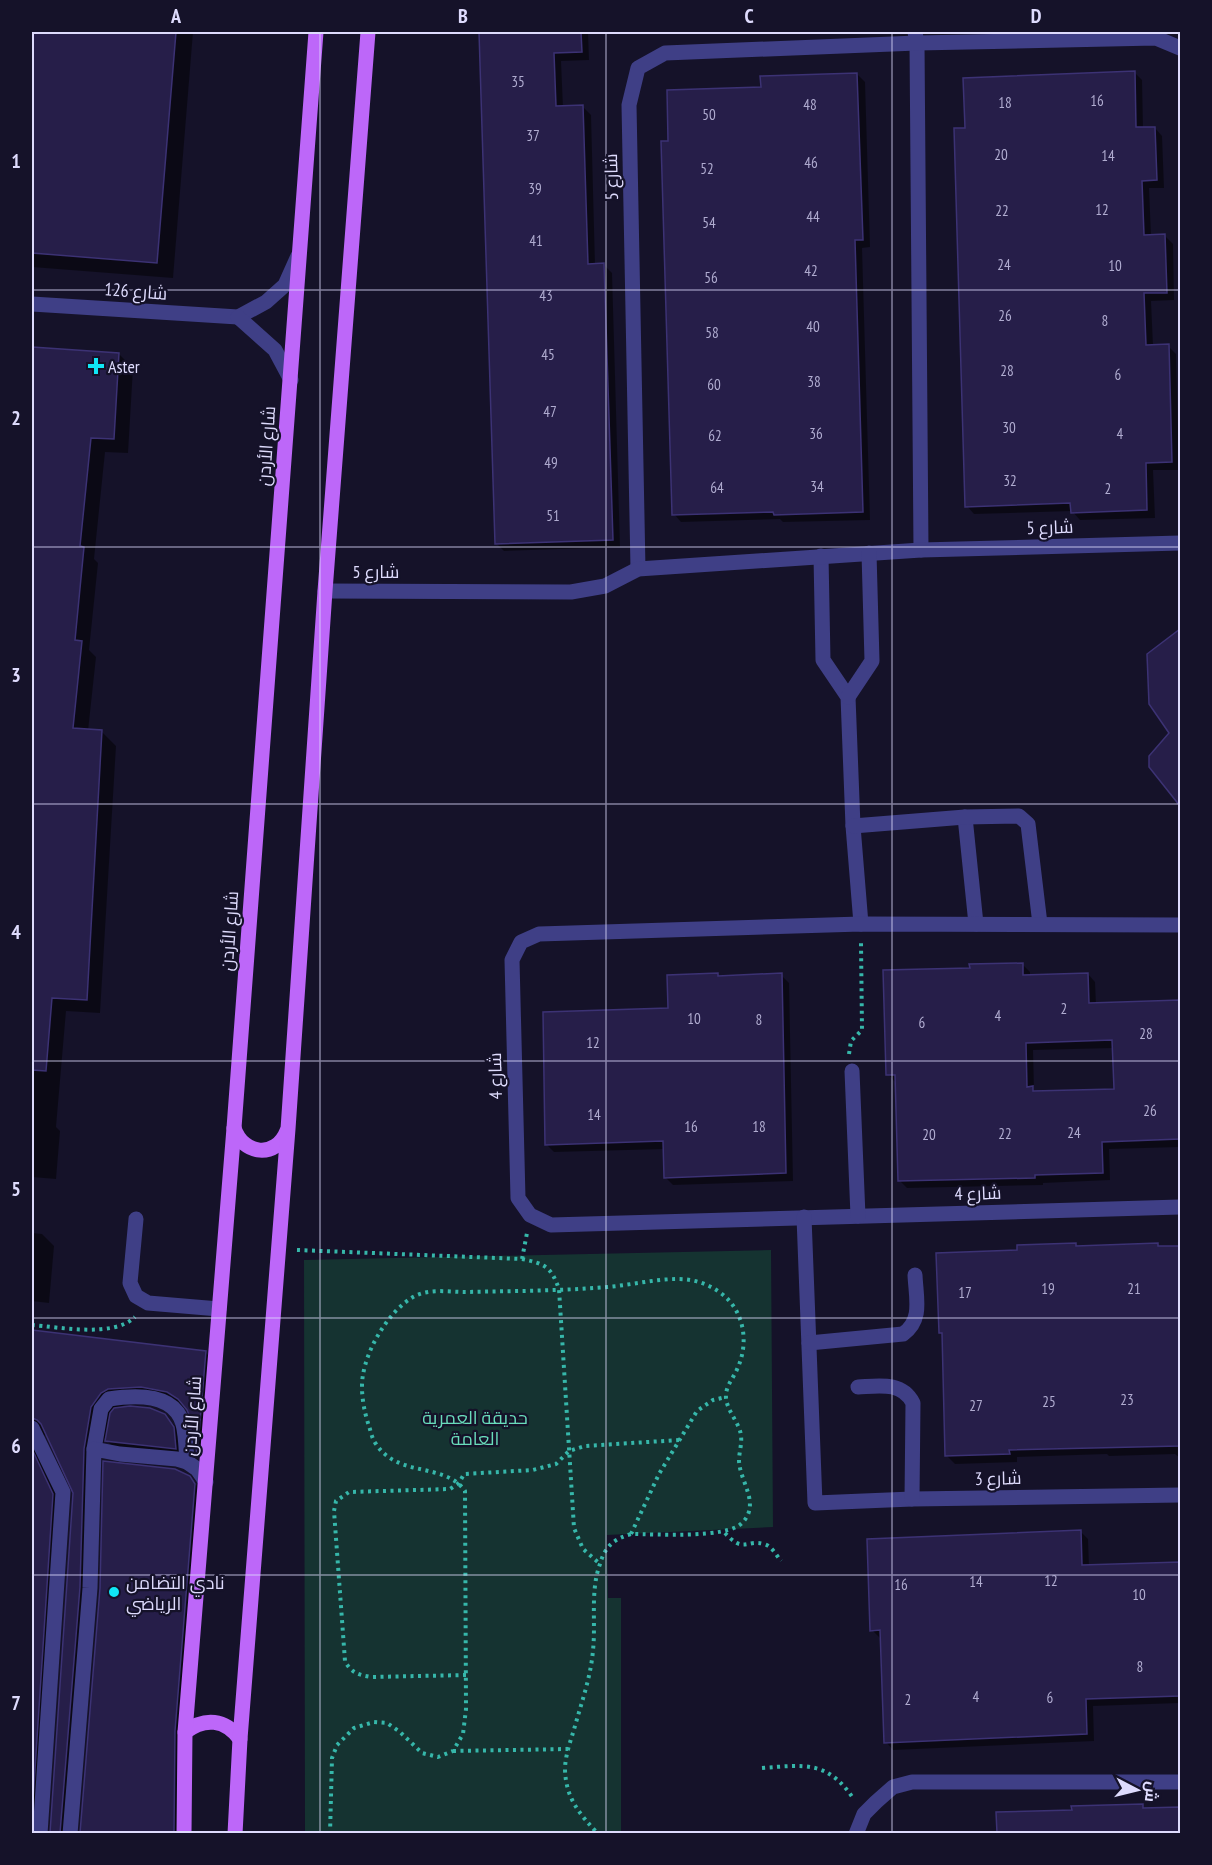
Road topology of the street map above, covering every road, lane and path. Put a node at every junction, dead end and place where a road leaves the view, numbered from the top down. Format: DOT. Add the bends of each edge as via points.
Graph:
graph roads {
  1 [pos="316,32"];
  2 [pos="368,32"];
  3 [pos="916,37"];
  4 [pos="1180,48"];
  5 [pos="298,256"];
  6 [pos="32,304"];
  7 [pos="238,317"];
  8 [pos="291,380"];
  9 [pos="1180,543"];
  10 [pos="921,550"];
  11 [pos="869,553"];
  12 [pos="821,556"];
  13 [pos="638,569"];
  14 [pos="325,591"];
  15 [pos="848,697"];
  16 [pos="965,817"];
  17 [pos="853,826"];
  18 [pos="861,924"];
  19 [pos="976,924"];
  20 [pos="1040,924"];
  21 [pos="1180,925"];
  22 [pos="852,1071"];
  23 [pos="234,1128"];
  24 [pos="288,1129"];
  25 [pos="1180,1207"];
  26 [pos="858,1216"];
  27 [pos="804,1217"];
  28 [pos="136,1219"];
  29 [pos="278,1249"];
  30 [pos="915,1275"];
  31 [pos="559,1289"];
  32 [pos="148,1304"];
  33 [pos="219,1309"];
  34 [pos="32,1324"];
  35 [pos="809,1343"];
  36 [pos="858,1387"];
  37 [pos="726,1397"];
  38 [pos="32,1428"];
  39 [pos="679,1440"];
  40 [pos="94,1449"];
  41 [pos="569,1451"];
  42 [pos="188,1462"];
  43 [pos="206,1482"];
  44 [pos="459,1483"];
  45 [pos="1180,1496"];
  46 [pos="912,1499"];
  47 [pos="725,1532"];
  48 [pos="631,1534"];
  49 [pos="781,1561"];
  50 [pos="600,1564"];
  51 [pos="466,1675"];
  52 [pos="185,1732"];
  53 [pos="240,1739"];
  54 [pos="568,1749"];
  55 [pos="453,1751"];
  56 [pos="762,1768"];
  57 [pos="1180,1782"];
  58 [pos="864,1814"];
  59 [pos="40,1833"];
  60 [pos="70,1833"];
  61 [pos="184,1833"];
  62 [pos="236,1833"];
  63 [pos="330,1833"];
  64 [pos="598,1833"];
  65 [pos="856,1833"];
  1 -- 5 [label="main road, شارع الأردن"];
  2 -- 14 [label="main road"];
  3 -- 4 [label="street, شارع 5" via="1156,38"];
  3 -- 10 [label="street"];
  3 -- 13 [label="street, شارع 5" via="665,53 638,68 629,105"];
  5 -- 7 [label="street" via="285,285 266,302"];
  5 -- 8 [label="main road, شارع الأردن"];
  6 -- 7 [label="street, شارع 126"];
  7 -- 8 [label="street" via="275,350"];
  8 -- 23 [label="main road, شارع الأردن"];
  9 -- 10 [label="street, شارع 5"];
  10 -- 11 [label="street, شارع 5"];
  11 -- 12 [label="street, شارع 5"];
  11 -- 15 [label="street" via="872,661"];
  12 -- 13 [label="street, شارع 5"];
  12 -- 15 [label="street" via="823,660"];
  13 -- 14 [label="street, شارع 5" via="605,586 571,592"];
  14 -- 24 [label="main road"];
  15 -- 17 [label="street"];
  16 -- 17 [label="street"];
  16 -- 19 [label="street"];
  16 -- 20 [label="street" via="1019,816 1028,824"];
  17 -- 18 [label="street"];
  18 -- 19 [label="street, شارع 4"];
  18 -- 22 [label="path" via="862,1030 849,1049"];
  18 -- 27 [label="street, شارع 4" via="539,934 521,942 512,960 518,1198 530,1215 551,1225"];
  19 -- 20 [label="street, شارع 4"];
  20 -- 21 [label="street, شارع 4"];
  22 -- 26 [label="street"];
  23 -- 24 [label="main road" via="242,1143 257,1150 273,1148"];
  23 -- 33 [label="main road, شارع الأردن"];
  24 -- 29 [label="main road"];
  25 -- 26 [label="street, شارع 4"];
  26 -- 27 [label="street, شارع 4"];
  27 -- 35 [label="street"];
  28 -- 32 [label="street" via="130,1283 136,1296"];
  29 -- 31 [label="path" via="522,1259 541,1263 552,1272"];
  29 -- 53 [label="main road"];
  30 -- 35 [label="street" via="915,1322 903,1334"];
  31 -- 37 [label="path" via="677,1279 700,1281 722,1294 735,1308 744,1329 739,1366"];
  31 -- 41 [label="path"];
  31 -- 44 [label="path" via="434,1291 414,1297 376,1338 362,1376 365,1413 375,1444 395,1463"];
  32 -- 33 [label="street"];
  32 -- 34 [label="path" via="115,1328"];
  33 -- 43 [label="main road, شارع الأردن"];
  35 -- 46 [label="street, شارع 3" via="815,1503"];
  36 -- 46 [label="street" via="902,1389 913,1403"];
  37 -- 39 [label="path" via="697,1411"];
  37 -- 47 [label="path" via="740,1430 739,1460 750,1496 749,1515 740,1526"];
  38 -- 59 [label="street" via="63,1491"];
  39 -- 41 [label="path" via="585,1446"];
  39 -- 48 [label="path"];
  40 -- 42 [label="street"];
  40 -- 42 [label="street" via="101,1409 109,1399 150,1396 172,1408 183,1422"];
  40 -- 60 [label="street" via="90,1588"];
  41 -- 44 [label="path" via="556,1464 533,1470 464,1474"];
  41 -- 50 [label="path" via="574,1528 583,1549"];
  42 -- 43 [label="street"];
  43 -- 52 [label="main road, شارع الأردن"];
  44 -- 51 [label="path" via="465,1491"];
  44 -- 51 [label="path" via="450,1489 349,1492 336,1501 333,1510 345,1661 349,1669 371,1677"];
  45 -- 46 [label="street, شارع 3"];
  47 -- 48 [label="path"];
  47 -- 49 [label="path" via="742,1546 763,1544 771,1548"];
  48 -- 50 [label="path" via="616,1538"];
  50 -- 54 [label="path" via="595,1588 593,1651"];
  51 -- 55 [label="path" via="463,1734"];
  52 -- 53 [label="main road" via="204,1722 214,1722 229,1727"];
  52 -- 61 [label="main road, شارع الأردن"];
  53 -- 62 [label="main road"];
  54 -- 55 [label="path"];
  54 -- 64 [label="path" via="565,1770 569,1794 579,1813"];
  55 -- 63 [label="path" via="438,1757 422,1753 387,1724 374,1722 354,1728 332,1758"];
  56 -- 58 [label="path" via="822,1769 844,1785"];
  57 -- 58 [label="street" via="912,1782 893,1787"];
  58 -- 65 [label="street"];
}
